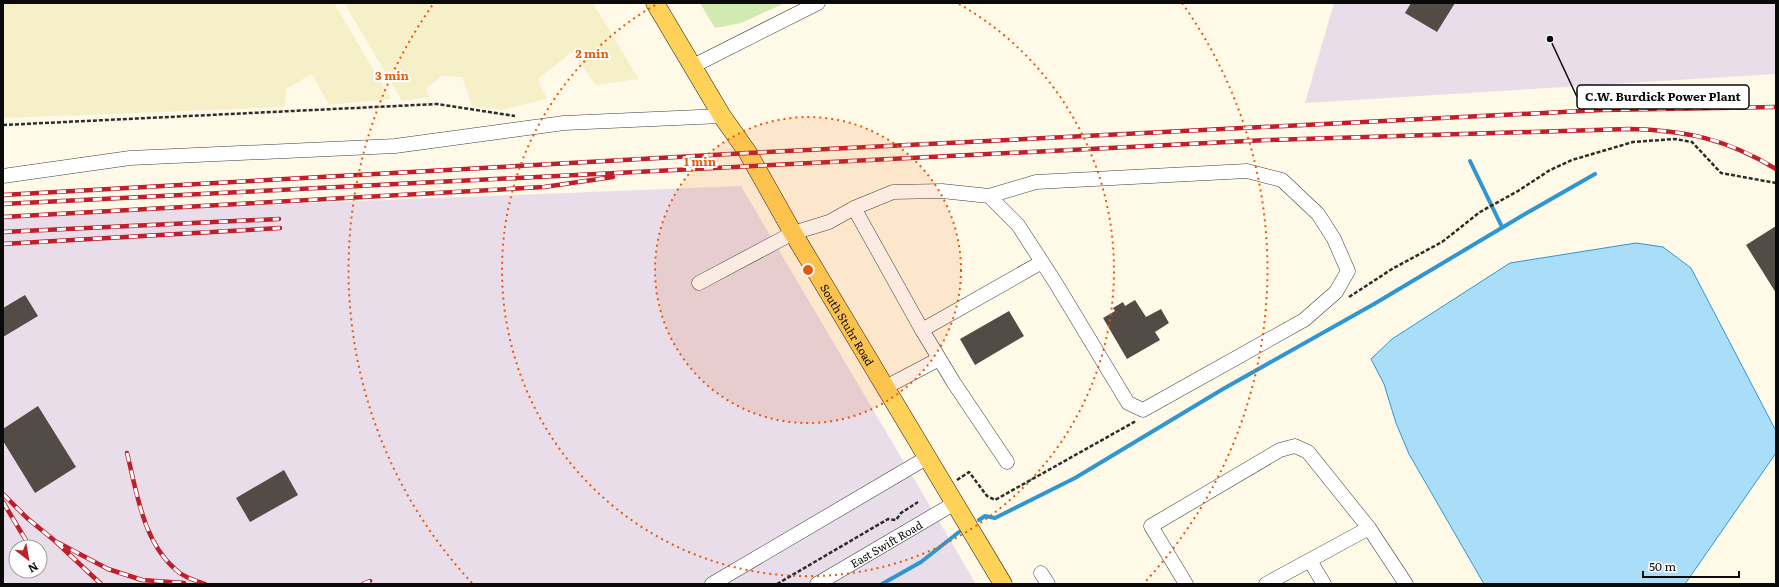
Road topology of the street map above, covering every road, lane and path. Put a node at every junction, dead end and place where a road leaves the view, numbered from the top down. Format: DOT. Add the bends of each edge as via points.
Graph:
graph roads {
  1 [pos="655,3"];
  2 [pos="818,3"];
  3 [pos="693,66"];
  4 [pos="722,116"];
  5 [pos="519,117"];
  6 [pos="3,125"];
  7 [pos="3,176"];
  8 [pos="1776,183"];
  9 [pos="989,196"];
  10 [pos="854,208"];
  11 [pos="1486,209"];
  12 [pos="793,233"];
  13 [pos="1042,262"];
  14 [pos="699,283"];
  15 [pos="922,330"];
  16 [pos="939,359"];
  17 [pos="886,387"];
  18 [pos="928,457"];
  19 [pos="1007,462"];
  20 [pos="918,502"];
  21 [pos="955,503"];
  22 [pos="1369,528"];
  23 [pos="1310,561"];
  24 [pos="712,584"];
  25 [pos="777,584"];
  26 [pos="817,584"];
  27 [pos="1003,584"];
  28 [pos="1186,584"];
  29 [pos="1266,584"];
  30 [pos="1324,584"];
  31 [pos="1406,584"];
  1 -- 3 [label="main road, South Stuhr Road"];
  2 -- 3 [label="street"];
  3 -- 4 [label="main road, South Stuhr Road"];
  4 -- 7 [label="street" via="564,123 395,146 130,158"];
  4 -- 12 [label="main road, South Stuhr Road" via="748,153"];
  5 -- 6 [label="path" via="437,104"];
  8 -- 11 [label="path" via="1721,173 1692,142 1675,139 1633,142 1572,160 1550,170"];
  9 -- 10 [label="street" via="942,191 893,192"];
  9 -- 13 [label="street" via="1018,225"];
  9 -- 13 [label="street" via="1036,182 1247,171 1282,180 1318,214 1334,239 1348,271 1336,292 1304,320 1143,410 1128,403"];
  10 -- 12 [label="street" via="830,222"];
  10 -- 15 [label="street"];
  12 -- 14 [label="street"];
  12 -- 17 [label="main road, South Stuhr Road"];
  13 -- 15 [label="street"];
  15 -- 16 [label="street"];
  16 -- 17 [label="street"];
  16 -- 19 [label="street"];
  17 -- 18 [label="main road, South Stuhr Road"];
  18 -- 21 [label="main road, South Stuhr Road"];
  18 -- 24 [label="street"];
  20 -- 25 [label="path" via="896,520 888,519"];
  21 -- 26 [label="street, East Swift Road"];
  21 -- 27 [label="main road, South Stuhr Road"];
  22 -- 23 [label="street"];
  22 -- 28 [label="street" via="1308,452 1295,446 1280,450 1150,526"];
  22 -- 31 [label="street"];
  23 -- 29 [label="street"];
  23 -- 30 [label="street"];
}
